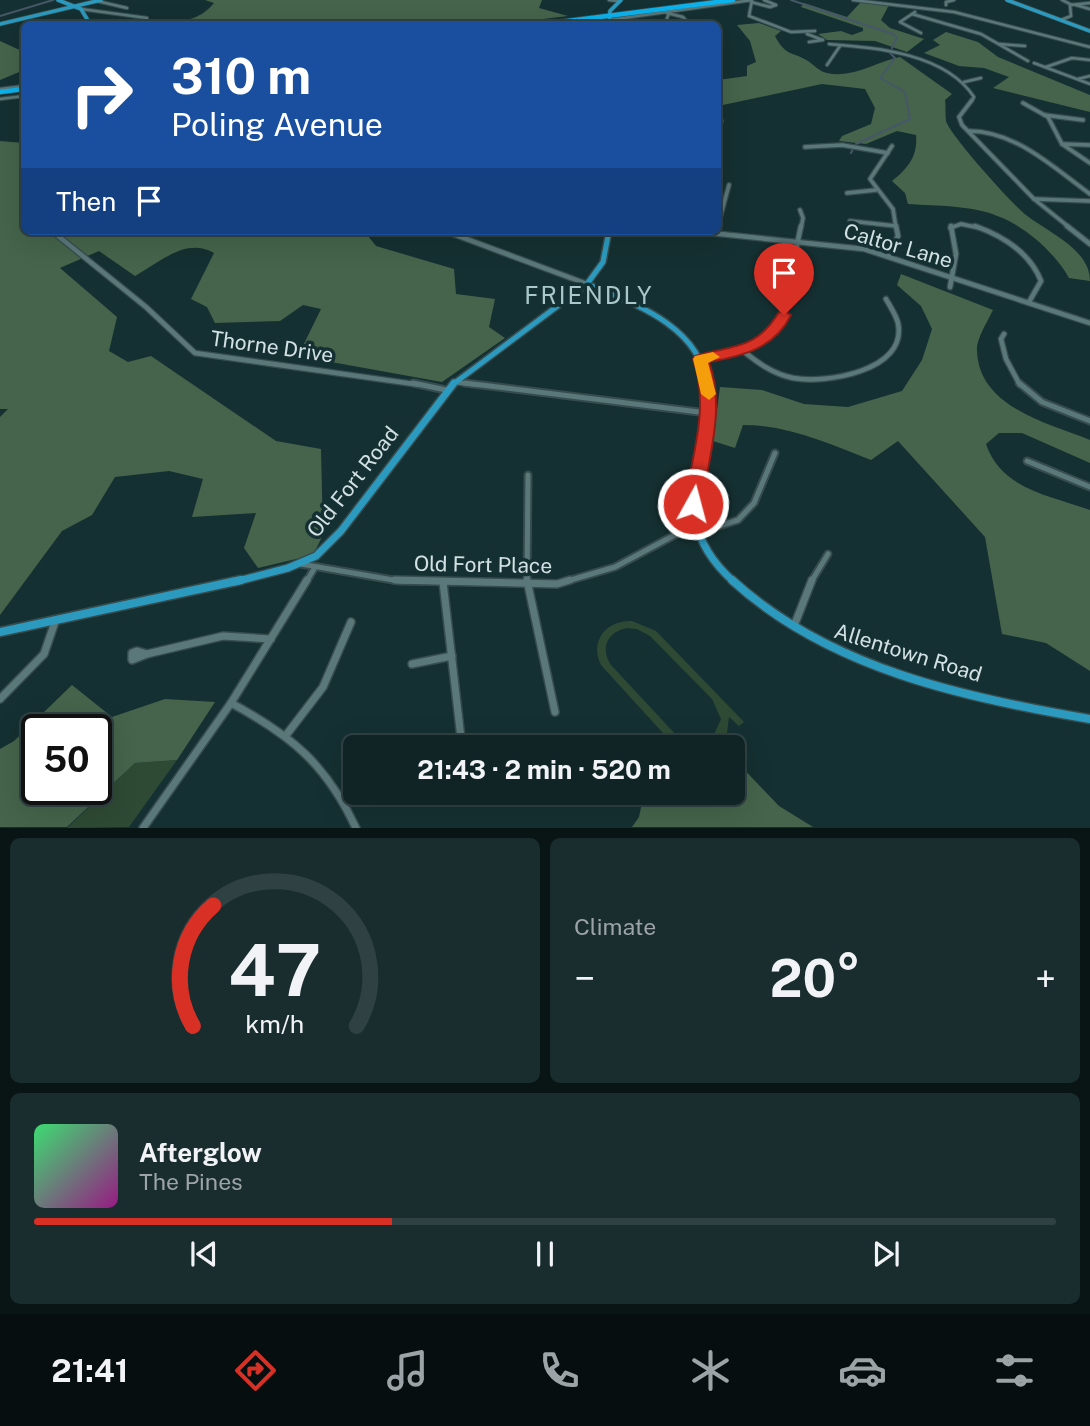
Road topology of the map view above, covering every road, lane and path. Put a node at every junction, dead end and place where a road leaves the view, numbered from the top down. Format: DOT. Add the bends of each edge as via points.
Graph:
graph roads {
  1 [pos="58,0"];
  2 [pos="99,0"];
  3 [pos="609,0"];
  4 [pos="715,0"];
  5 [pos="764,0"];
  6 [pos="853,0"];
  7 [pos="954,0"];
  8 [pos="1007,0"];
  9 [pos="1062,0"];
  10 [pos="1078,0"];
  11 [pos="620,1"];
  12 [pos="751,1"];
  13 [pos="731,2"];
  14 [pos="1090,2"];
  15 [pos="71,3"];
  16 [pos="1072,4"];
  17 [pos="614,5"];
  18 [pos="946,5"];
  19 [pos="76,6"];
  20 [pos="771,7"];
  21 [pos="919,7"];
  22 [pos="64,8"];
  23 [pos="127,8"];
  24 [pos="731,8"];
  25 [pos="81,9"];
  26 [pos="1090,9"];
  27 [pos="640,10"];
  28 [pos="781,10"];
  29 [pos="1070,12"];
  30 [pos="666,13"];
  31 [pos="912,14"];
  32 [pos="147,18"];
  33 [pos="609,19"];
  34 [pos="1059,19"];
  35 [pos="88,21"];
  36 [pos="576,21"];
  37 [pos="583,21"];
  38 [pos="665,21"];
  39 [pos="686,21"];
  40 [pos="0,24"];
  41 [pos="815,31"];
  42 [pos="1090,31"];
  43 [pos="806,33"];
  44 [pos="922,33"];
  45 [pos="809,42"];
  46 [pos="829,44"];
  47 [pos="999,44"];
  48 [pos="840,46"];
  49 [pos="1025,46"];
  50 [pos="1090,47"];
  51 [pos="1090,60"];
  52 [pos="1028,61"];
  53 [pos="1034,63"];
  54 [pos="827,65"];
  55 [pos="1045,67"];
  56 [pos="1090,76"];
  57 [pos="981,78"];
  58 [pos="1078,79"];
  59 [pos="964,82"];
  60 [pos="1090,84"];
  61 [pos="21,91"];
  62 [pos="0,94"];
  63 [pos="1023,103"];
  64 [pos="1044,115"];
  65 [pos="1083,120"];
  66 [pos="969,131"];
  67 [pos="1062,144"];
  68 [pos="1090,145"];
  69 [pos="892,146"];
  70 [pos="805,147"];
  71 [pos="888,153"];
  72 [pos="1090,163"];
  73 [pos="729,185"];
  74 [pos="876,190"];
  75 [pos="847,193"];
  76 [pos="1090,194"];
  77 [pos="1034,199"];
  78 [pos="1090,201"];
  79 [pos="800,210"];
  80 [pos="721,214"];
  81 [pos="850,221"];
  82 [pos="896,226"];
  83 [pos="721,234"];
  84 [pos="57,235"];
  85 [pos="456,235"];
  86 [pos="608,235"];
  87 [pos="798,241"];
  88 [pos="1090,244"];
  89 [pos="888,256"];
  90 [pos="952,277"];
  91 [pos="587,284"];
  92 [pos="950,287"];
  93 [pos="886,299"];
  94 [pos="1029,302"];
  95 [pos="1090,323"];
  96 [pos="1004,334"];
  97 [pos="742,350"];
  98 [pos="700,359"];
  99 [pos="454,382"];
  100 [pos="446,390"];
  101 [pos="707,413"];
  102 [pos="1090,421"];
  103 [pos="775,453"];
  104 [pos="1027,461"];
  105 [pos="528,475"];
  106 [pos="1090,486"];
  107 [pos="697,529"];
  108 [pos="828,554"];
  109 [pos="300,564"];
  110 [pos="314,569"];
  111 [pos="443,582"];
  112 [pos="527,584"];
  113 [pos="351,621"];
  114 [pos="55,622"];
  115 [pos="792,629"];
  116 [pos="0,632"];
  117 [pos="271,639"];
  118 [pos="147,654"];
  119 [pos="452,656"];
  120 [pos="412,664"];
  121 [pos="0,699"];
  122 [pos="231,704"];
  123 [pos="555,712"];
  124 [pos="1090,719"];
  125 [pos="287,734"];
  126 [pos="461,735"];
  127 [pos="143,828"];
  128 [pos="356,828"];
  1 -- 15 [label="main road"];
  2 -- 19 [label="main road"];
  2 -- 23 [label="street"];
  3 -- 11 [label="street"];
  4 -- 27 [label="highway"];
  5 -- 20 [label="street" via="776,5"];
  6 -- 21 [label="street"];
  7 -- 18 [label="street"];
  8 -- 34 [label="main road"];
  9 -- 16 [label="street"];
  10 -- 14 [label="street"];
  11 -- 17 [label="main road"];
  12 -- 13 [label="street"];
  12 -- 20 [label="street"];
  12 -- 43 [label="street" via="749,16"];
  13 -- 24 [label="street"];
  13 -- 30 [label="street"];
  13 -- 33 [label="highway"];
  14 -- 16 [label="street"];
  15 -- 19 [label="main road"];
  15 -- 22 [label="main road"];
  16 -- 26 [label="street"];
  16 -- 29 [label="street"];
  17 -- 27 [label="highway"];
  17 -- 33 [label="main road"];
  19 -- 22 [label="main road"];
  19 -- 25 [label="main road"];
  20 -- 28 [label="street"];
  21 -- 31 [label="street"];
  21 -- 50 [label="street"];
  22 -- 40 [label="main road"];
  25 -- 32 [label="street"];
  25 -- 35 [label="main road"];
  27 -- 33 [label="highway"];
  29 -- 34 [label="street" via="1070,18"];
  30 -- 33 [label="street"];
  30 -- 38 [label="street"];
  30 -- 39 [label="street"];
  31 -- 44 [label="street" via="901,23"];
  31 -- 47 [label="street" via="981,34"];
  33 -- 36 [label="highway"];
  33 -- 37 [label="highway"];
  34 -- 42 [label="main road"];
  41 -- 43 [label="street"];
  43 -- 45 [label="street" via="823,40"];
  46 -- 48 [label="street"];
  47 -- 49 [label="street"];
  47 -- 52 [label="street"];
  48 -- 54 [label="street"];
  48 -- 59 [label="street" via="903,53"];
  51 -- 55 [label="street" via="1072,58"];
  53 -- 55 [label="street"];
  55 -- 58 [label="street"];
  56 -- 58 [label="street"];
  57 -- 59 [label="street"];
  58 -- 60 [label="street"];
  59 -- 66 [label="street" via="974,97 959,117"];
  61 -- 62 [label="highway"];
  63 -- 64 [label="street"];
  64 -- 65 [label="street"];
  64 -- 67 [label="street" via="1055,126"];
  66 -- 76 [label="street" via="1003,135"];
  66 -- 77 [label="street"];
  67 -- 68 [label="street"];
  67 -- 72 [label="street"];
  69 -- 71 [label="street"];
  70 -- 71 [label="street" via="842,145"];
  71 -- 74 [label="street" via="870,177"];
  73 -- 80 [label="street"];
  74 -- 75 [label="street"];
  74 -- 82 [label="street" via="891,204"];
  77 -- 78 [label="street"];
  77 -- 88 [label="street"];
  79 -- 87 [label="street" via="803,218"];
  81 -- 82 [label="street"];
  82 -- 89 [label="street" via="897,240"];
  83 -- 87 [label="street, Caltor Lane"];
  84 -- 100 [label="street, Thorne Drive" via="195,353"];
  85 -- 91 [label="street"];
  86 -- 91 [label="main road, Old Fort Road" via="603,262"];
  87 -- 89 [label="street, Caltor Lane" via="844,245"];
  87 -- 97 [label="street" via="779,327 765,340"];
  89 -- 90 [label="street, Caltor Lane"];
  90 -- 92 [label="street"];
  90 -- 94 [label="street, Caltor Lane"];
  90 -- 94 [label="street" via="956,254 950,224 981,227 1037,268 1041,281"];
  91 -- 98 [label="main road, Allentown Road" via="661,317"];
  91 -- 99 [label="main road, Old Fort Road"];
  93 -- 97 [label="street" via="898,320 898,337 885,355 858,374 793,379 764,370"];
  94 -- 95 [label="street, Caltor Lane"];
  96 -- 102 [label="street" via="1006,363 1017,384 1037,399"];
  97 -- 98 [label="street"];
  98 -- 101 [label="main road, Allentown Road" via="708,385"];
  99 -- 100 [label="main road, Old Fort Road"];
  99 -- 101 [label="street"];
  100 -- 109 [label="main road, Old Fort Road" via="335,539"];
  101 -- 107 [label="main road, Allentown Road" via="693,497"];
  103 -- 107 [label="street, Old Fort Place" via="754,503 743,516 723,526"];
  104 -- 106 [label="street"];
  105 -- 112 [label="street"];
  107 -- 112 [label="street, Old Fort Place" via="677,532 596,575 556,584"];
  107 -- 115 [label="main road, Allentown Road" via="728,578"];
  108 -- 115 [label="street"];
  109 -- 110 [label="street, Old Fort Place"];
  109 -- 114 [label="main road, Old Fort Road"];
  110 -- 111 [label="street, Old Fort Place"];
  110 -- 117 [label="street"];
  111 -- 112 [label="street, Old Fort Place"];
  111 -- 119 [label="street"];
  112 -- 123 [label="street"];
  113 -- 125 [label="street" via="323,687"];
  114 -- 116 [label="main road, Old Fort Road"];
  114 -- 121 [label="street" via="44,654"];
  115 -- 124 [label="main road, Allentown Road" via="834,650 909,675"];
  117 -- 118 [label="street" via="226,634"];
  117 -- 122 [label="street"];
  119 -- 120 [label="street"];
  119 -- 126 [label="street"];
  122 -- 125 [label="street"];
  122 -- 127 [label="street"];
  125 -- 128 [label="street" via="324,768"];
}
